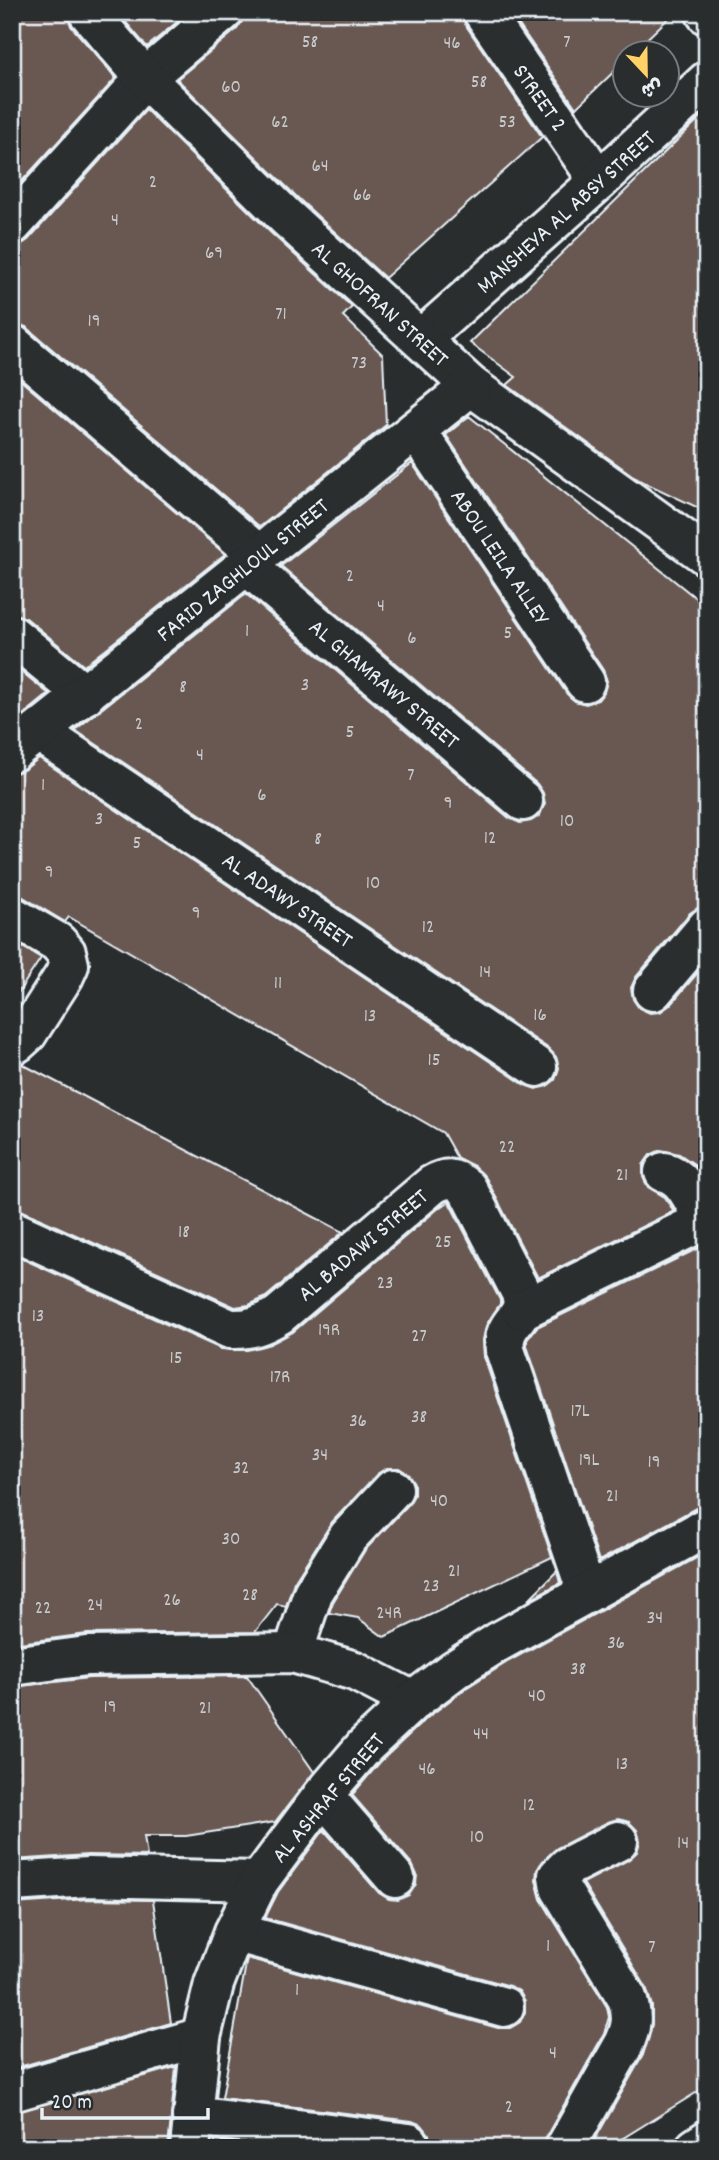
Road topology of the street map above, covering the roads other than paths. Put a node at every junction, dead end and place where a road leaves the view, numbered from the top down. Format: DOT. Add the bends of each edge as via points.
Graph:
graph roads {
  1 [pos="89,12"];
  2 [pos="223,12"];
  3 [pos="483,12"];
  4 [pos="145,78"];
  5 [pos="707,81"];
  6 [pos="599,181"];
  7 [pos="12,225"];
  8 [pos="421,339"];
  9 [pos="12,344"];
  10 [pos="471,386"];
  11 [pos="416,430"];
  12 [pos="707,556"];
  13 [pos="253,560"];
  14 [pos="12,635"];
  15 [pos="585,682"];
  16 [pos="85,695"];
  17 [pos="26,742"];
  18 [pos="523,801"];
  19 [pos="12,916"];
  20 [pos="703,939"];
  21 [pos="653,991"];
  22 [pos="12,1044"];
  23 [pos="537,1067"];
  24 [pos="664,1172"];
  25 [pos="706,1221"];
  26 [pos="12,1230"];
  27 [pos="522,1310"];
  28 [pos="393,1489"];
  29 [pos="707,1528"];
  30 [pos="586,1593"];
  31 [pos="293,1653"];
  32 [pos="12,1666"];
  33 [pos="413,1702"];
  34 [pos="323,1795"];
  35 [pos="618,1841"];
  36 [pos="395,1878"];
  37 [pos="259,1881"];
  38 [pos="12,1882"];
  39 [pos="234,1932"];
  40 [pos="504,2007"];
  41 [pos="201,2037"];
  42 [pos="12,2092"];
  43 [pos="191,2132"];
  44 [pos="707,2140"];
  45 [pos="409,2143"];
  46 [pos="565,2148"];
  47 [pos="695,2148"];
  1 -- 4 [label="street, AL GHOFRAN STREET"];
  2 -- 4 [label="street"];
  3 -- 6 [label="street, STREET 2"];
  4 -- 7 [label="street"];
  4 -- 8 [label="street, AL GHOFRAN STREET" via="286,217"];
  5 -- 6 [label="street, MANSHEYA AL ABSY STREET"];
  6 -- 8 [label="street, MANSHEYA AL ABSY STREET"];
  8 -- 10 [label="street, AL GHOFRAN STREET"];
  9 -- 13 [label="street, AL GHAMRAWY STREET"];
  10 -- 11 [label="street, FARID ZAGHLOUL STREET"];
  10 -- 12 [label="street, AL GHOFRAN STREET"];
  11 -- 13 [label="street, FARID ZAGHLOUL STREET"];
  11 -- 15 [label="street, ABOU LEILA ALLEY"];
  13 -- 16 [label="street, FARID ZAGHLOUL STREET"];
  13 -- 18 [label="street, AL GHAMRAWY STREET"];
  14 -- 16 [label="street"];
  16 -- 17 [label="street, FARID ZAGHLOUL STREET"];
  17 -- 23 [label="street, AL ADAWY STREET"];
  19 -- 22 [label="street" via="57,942 69,965 27,1034"];
  20 -- 21 [label="street"];
  24 -- 25 [label="street" via="679,1179"];
  25 -- 27 [label="street"];
  26 -- 27 [label="street, AL BADAWI STREET" via="230,1329 243,1330 279,1315 432,1185 444,1178 457,1179 467,1188 521,1293"];
  27 -- 30 [label="street" via="507,1332 505,1350"];
  28 -- 31 [label="street" via="348,1536 313,1593"];
  29 -- 30 [label="street, AL ASHRAF STREET"];
  30 -- 33 [label="street, AL ASHRAF STREET" via="498,1642"];
  31 -- 32 [label="street" via="87,1656"];
  31 -- 33 [label="street" via="355,1671"];
  33 -- 34 [label="street, AL ASHRAF STREET" via="365,1746"];
  34 -- 36 [label="street"];
  34 -- 37 [label="street, AL ASHRAF STREET"];
  35 -- 46 [label="street" via="561,1870 558,1876 560,1888 628,1998 632,2014 624,2044"];
  37 -- 38 [label="street" via="88,1877"];
  37 -- 39 [label="street, AL ASHRAF STREET"];
  39 -- 40 [label="street"];
  39 -- 41 [label="street, AL ASHRAF STREET"];
  41 -- 42 [label="street"];
  41 -- 43 [label="street, AL ASHRAF STREET"];
  43 -- 45 [label="street"];
  44 -- 47 [label="street"];
}
